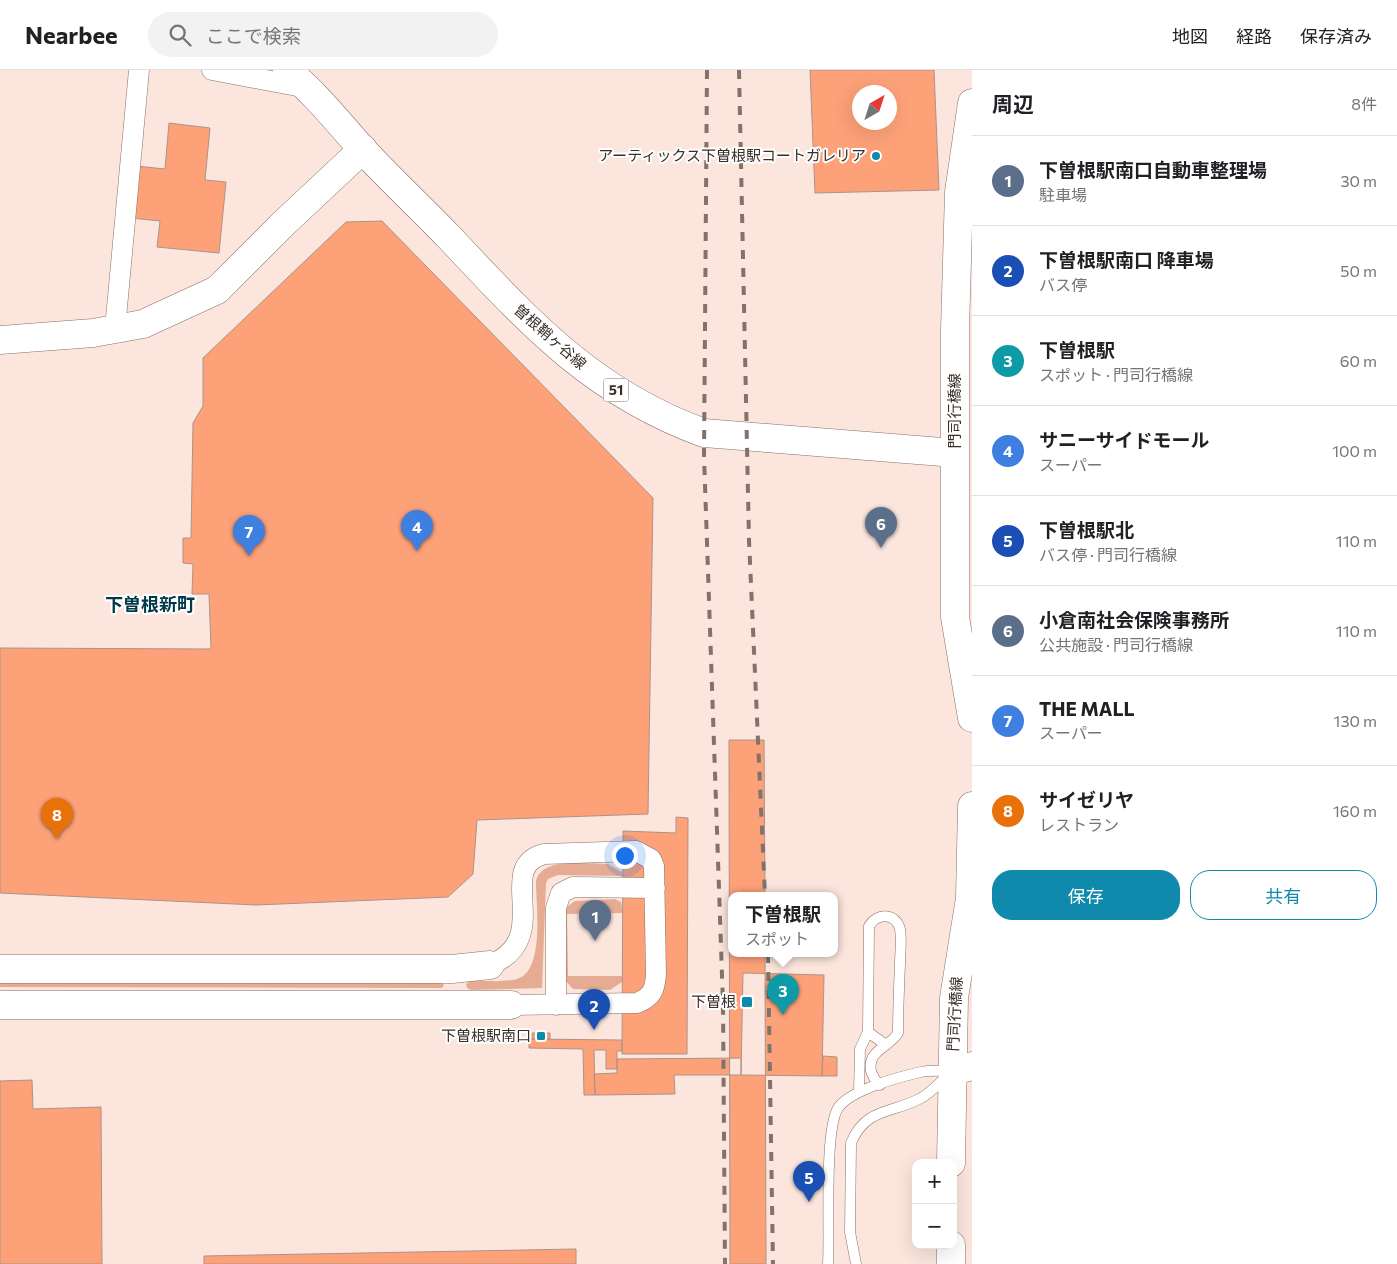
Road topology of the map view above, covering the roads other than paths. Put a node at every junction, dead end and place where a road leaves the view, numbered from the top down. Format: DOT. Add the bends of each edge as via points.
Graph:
graph roads {
  1 [pos="139,70"];
  2 [pos="212,70"];
  3 [pos="287,70"];
  4 [pos="310,89"];
  5 [pos="972,103"];
  6 [pos="363,150"];
  7 [pos="115,329"];
  8 [pos="963,331"];
  9 [pos="0,340"];
  10 [pos="955,454"];
  11 [pos="964,619"];
  12 [pos="972,718"];
  13 [pos="972,806"];
  14 [pos="655,888"];
  15 [pos="966,944"];
  16 [pos="490,965"];
  17 [pos="0,969"];
  18 [pos="0,1005"];
  19 [pos="511,1005"];
  20 [pos="556,1005"];
  21 [pos="868,1032"];
  22 [pos="886,1045"];
  23 [pos="962,1068"];
  24 [pos="880,1085"];
  25 [pos="859,1092"];
  26 [pos="951,1159"];
  27 [pos="950,1249"];
  28 [pos="828,1264"];
  29 [pos="856,1264"];
  30 [pos="951,1264"];
  1 -- 7 [label="street"];
  2 -- 4 [label="street"];
  3 -- 4 [label="main road, 曽根鞘ヶ谷線 / 51"];
  4 -- 6 [label="main road, 曽根鞘ヶ谷線 / 51"];
  5 -- 8 [label="main road, 門司行橋線" via="959,192"];
  6 -- 7 [label="main road" via="284,222 217,290 143,324"];
  6 -- 10 [label="main road, 曽根鞘ヶ谷線 / 51" via="546,337 600,380 651,411 704,432"];
  7 -- 9 [label="main road"];
  8 -- 10 [label="main road, 門司行橋線"];
  10 -- 11 [label="main road, 門司行橋線"];
  11 -- 12 [label="main road, 門司行橋線"];
  13 -- 15 [label="main road, 門司行橋線"];
  14 -- 16 [label="street" via="651,859 636,851 535,856 522,872 520,940 504,959"];
  14 -- 20 [label="street" via="656,974 655,989 648,998 637,1003"];
  14 -- 20 [label="street" via="572,887 561,893 556,908"];
  15 -- 23 [label="main road, 門司行橋線" via="954,998"];
  16 -- 17 [label="main road" via="452,968"];
  18 -- 19 [label="main road"];
  19 -- 20 [label="street"];
  21 -- 22 [label="lane"];
  21 -- 22 [label="lane" via="869,926 883,915 897,922 900,939 898,1033"];
  21 -- 25 [label="lane" via="860,1049"];
  22 -- 24 [label="lane" via="872,1056 870,1062 874,1081"];
  23 -- 24 [label="lane" via="922,1072"];
  23 -- 26 [label="main road, 門司行橋線"];
  23 -- 29 [label="lane" via="922,1098 869,1117 856,1131 851,1143 850,1232"];
  24 -- 25 [label="lane"];
  25 -- 28 [label="lane" via="838,1107 830,1132"];
  27 -- 30 [label="main road"];
}
